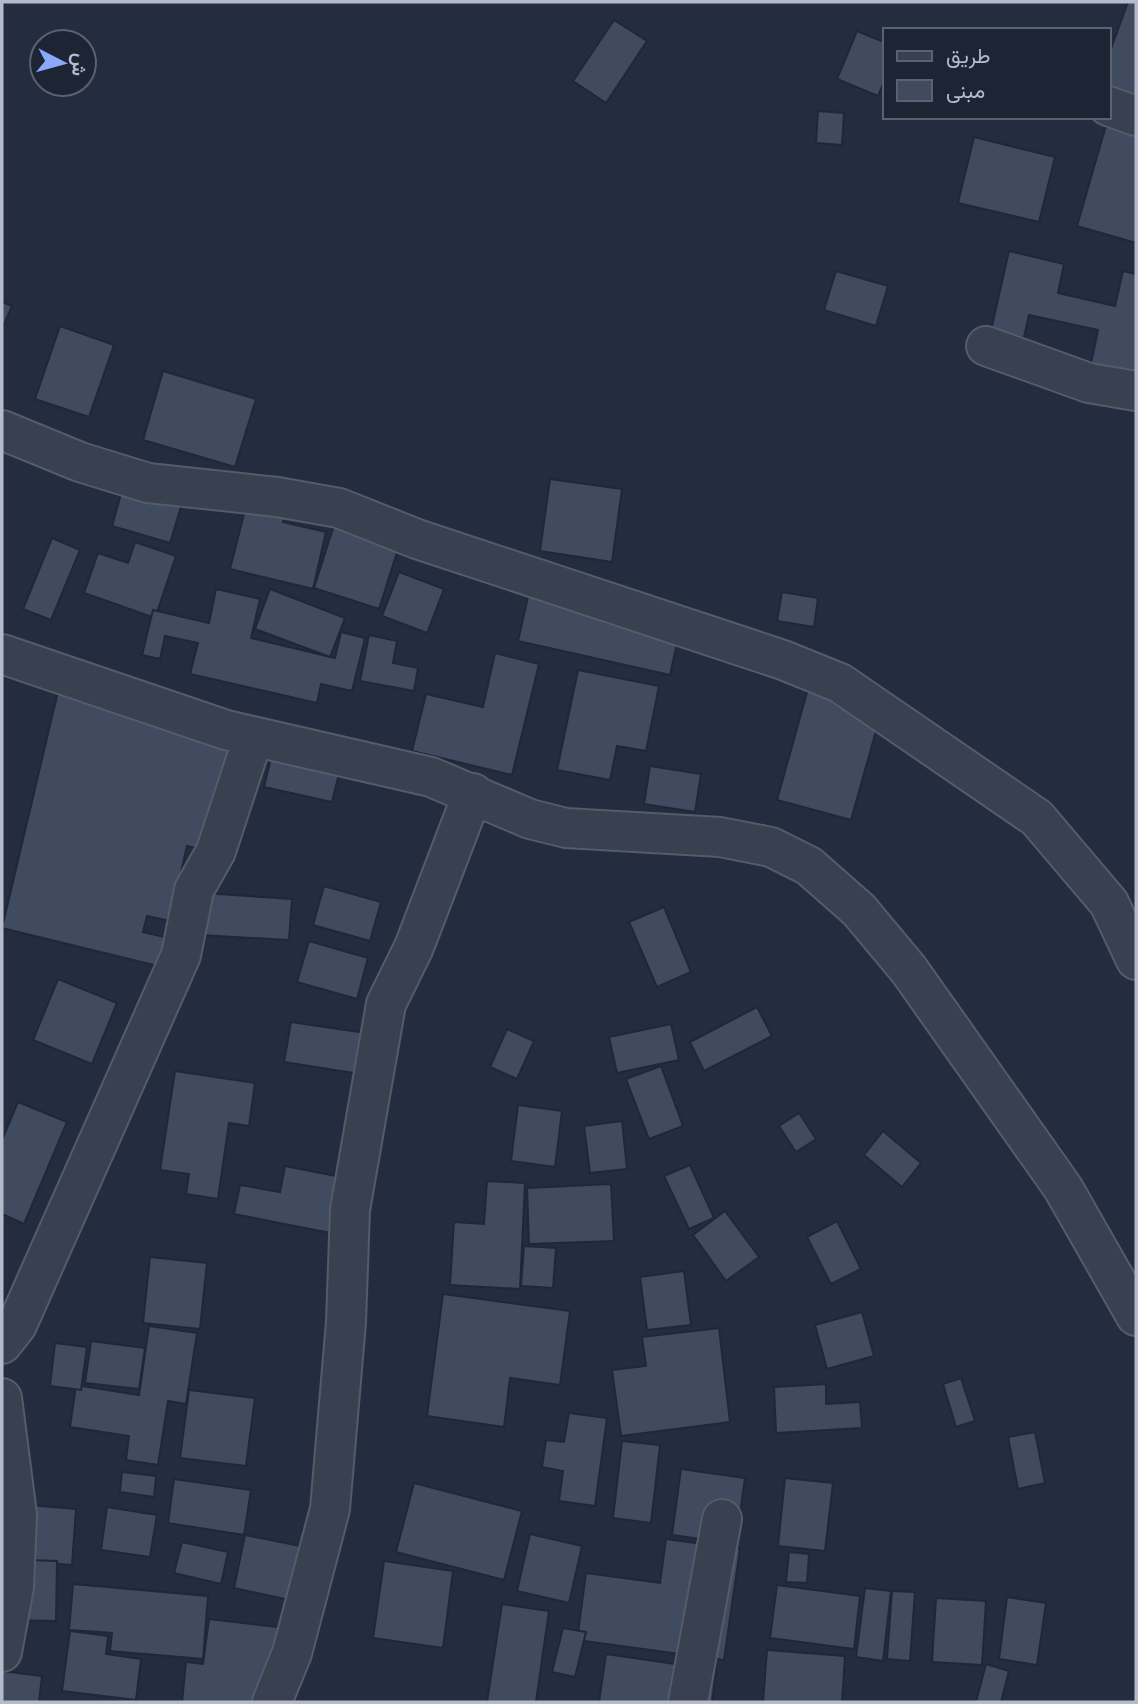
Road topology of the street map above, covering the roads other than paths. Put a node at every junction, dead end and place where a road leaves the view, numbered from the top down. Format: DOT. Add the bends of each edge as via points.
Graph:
graph roads {
  1 [pos="1110,107"];
  2 [pos="1136,116"];
  3 [pos="986,346"];
  4 [pos="1136,391"];
  5 [pos="2,430"];
  6 [pos="2,654"];
  7 [pos="253,738"];
  8 [pos="473,793"];
  9 [pos="1136,960"];
  10 [pos="1136,1316"];
  11 [pos="2,1344"];
  12 [pos="2,1398"];
  13 [pos="722,1519"];
  14 [pos="2,1652"];
  15 [pos="272,1702"];
  16 [pos="688,1702"];
  1 -- 2 [label="street"];
  3 -- 4 [label="street" via="1089,383"];
  5 -- 9 [label="street" via="148,483 339,508 417,539 840,683 1037,818 1109,903"];
  6 -- 7 [label="street"];
  7 -- 8 [label="street" via="432,777"];
  7 -- 11 [label="street" via="216,851 194,890 181,955 17,1325"];
  8 -- 10 [label="street" via="530,819 566,828 720,837 771,848 808,866 859,910 909,970 1063,1188"];
  8 -- 15 [label="street" via="414,947 386,1004 350,1210 330,1509 292,1653"];
  12 -- 14 [label="street" via="17,1516 14,1587"];
  13 -- 16 [label="street"];
}
